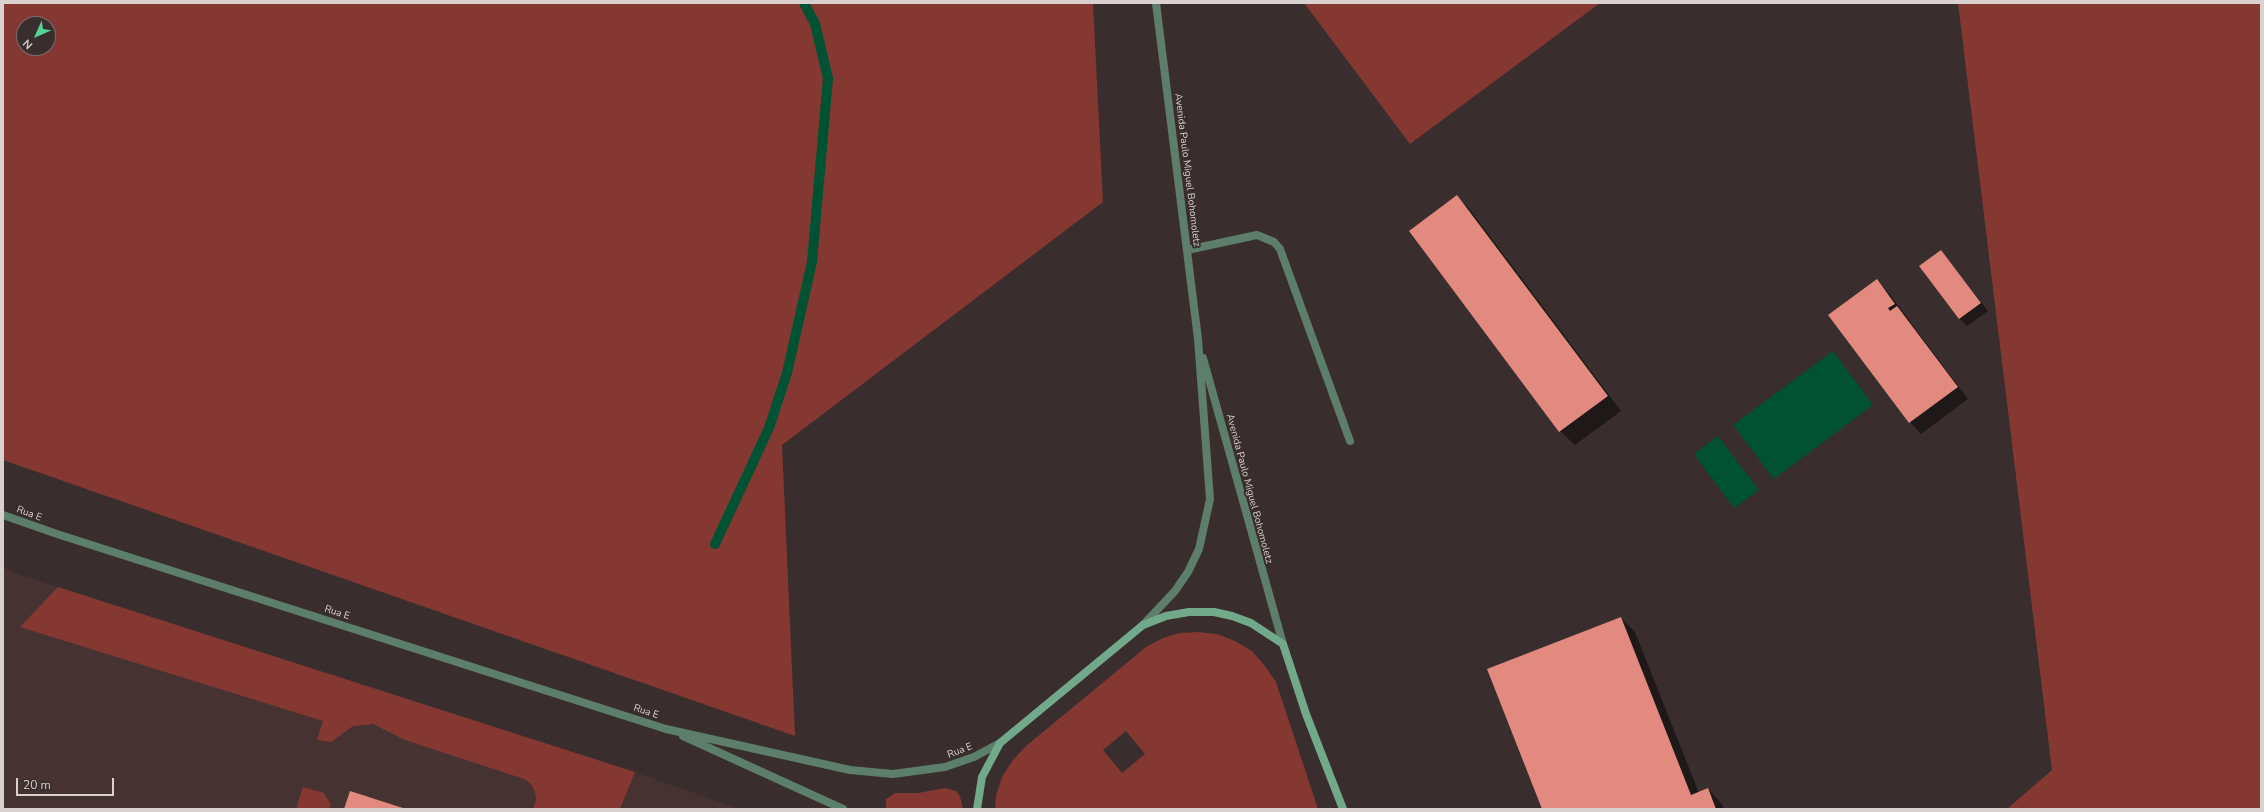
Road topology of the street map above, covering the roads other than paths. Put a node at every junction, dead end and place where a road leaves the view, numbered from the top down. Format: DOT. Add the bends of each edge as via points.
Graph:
graph roads {
  1 [pos="1156,3"];
  2 [pos="1187,250"];
  3 [pos="1198,339"];
  4 [pos="1350,441"];
  5 [pos="4,517"];
  6 [pos="1143,625"];
  7 [pos="1283,644"];
  8 [pos="666,729"];
  9 [pos="1000,743"];
  10 [pos="844,809"];
  11 [pos="977,809"];
  12 [pos="1343,809"];
  1 -- 2 [label="street, Avenida Paulo Miguel Bohomoletz"];
  2 -- 3 [label="street, Avenida Paulo Miguel Bohomoletz"];
  2 -- 4 [label="street" via="1257,235 1266,238 1280,249"];
  3 -- 6 [label="street, Avenida Paulo Miguel Bohomoletz" via="1210,499 1206,524 1199,549 1188,572 1175,591"];
  3 -- 7 [label="street, Avenida Paulo Miguel Bohomoletz"];
  5 -- 8 [label="street, Rua E"];
  6 -- 7 [label="street, Avenida Paulo Miguel Bohomoletz" via="1166,616 1189,612 1214,612 1251,623"];
  6 -- 9 [label="street, Avenida Paulo Miguel Bohomoletz"];
  7 -- 12 [label="street, Avenida Paulo Miguel Bohomoletz" via="1306,714"];
  8 -- 9 [label="street, Rua E" via="850,770 893,774 945,767 974,757"];
  8 -- 10 [label="street, Rua E"];
  9 -- 11 [label="street, Avenida Paulo Miguel Bohomoletz" via="982,777"];
}
